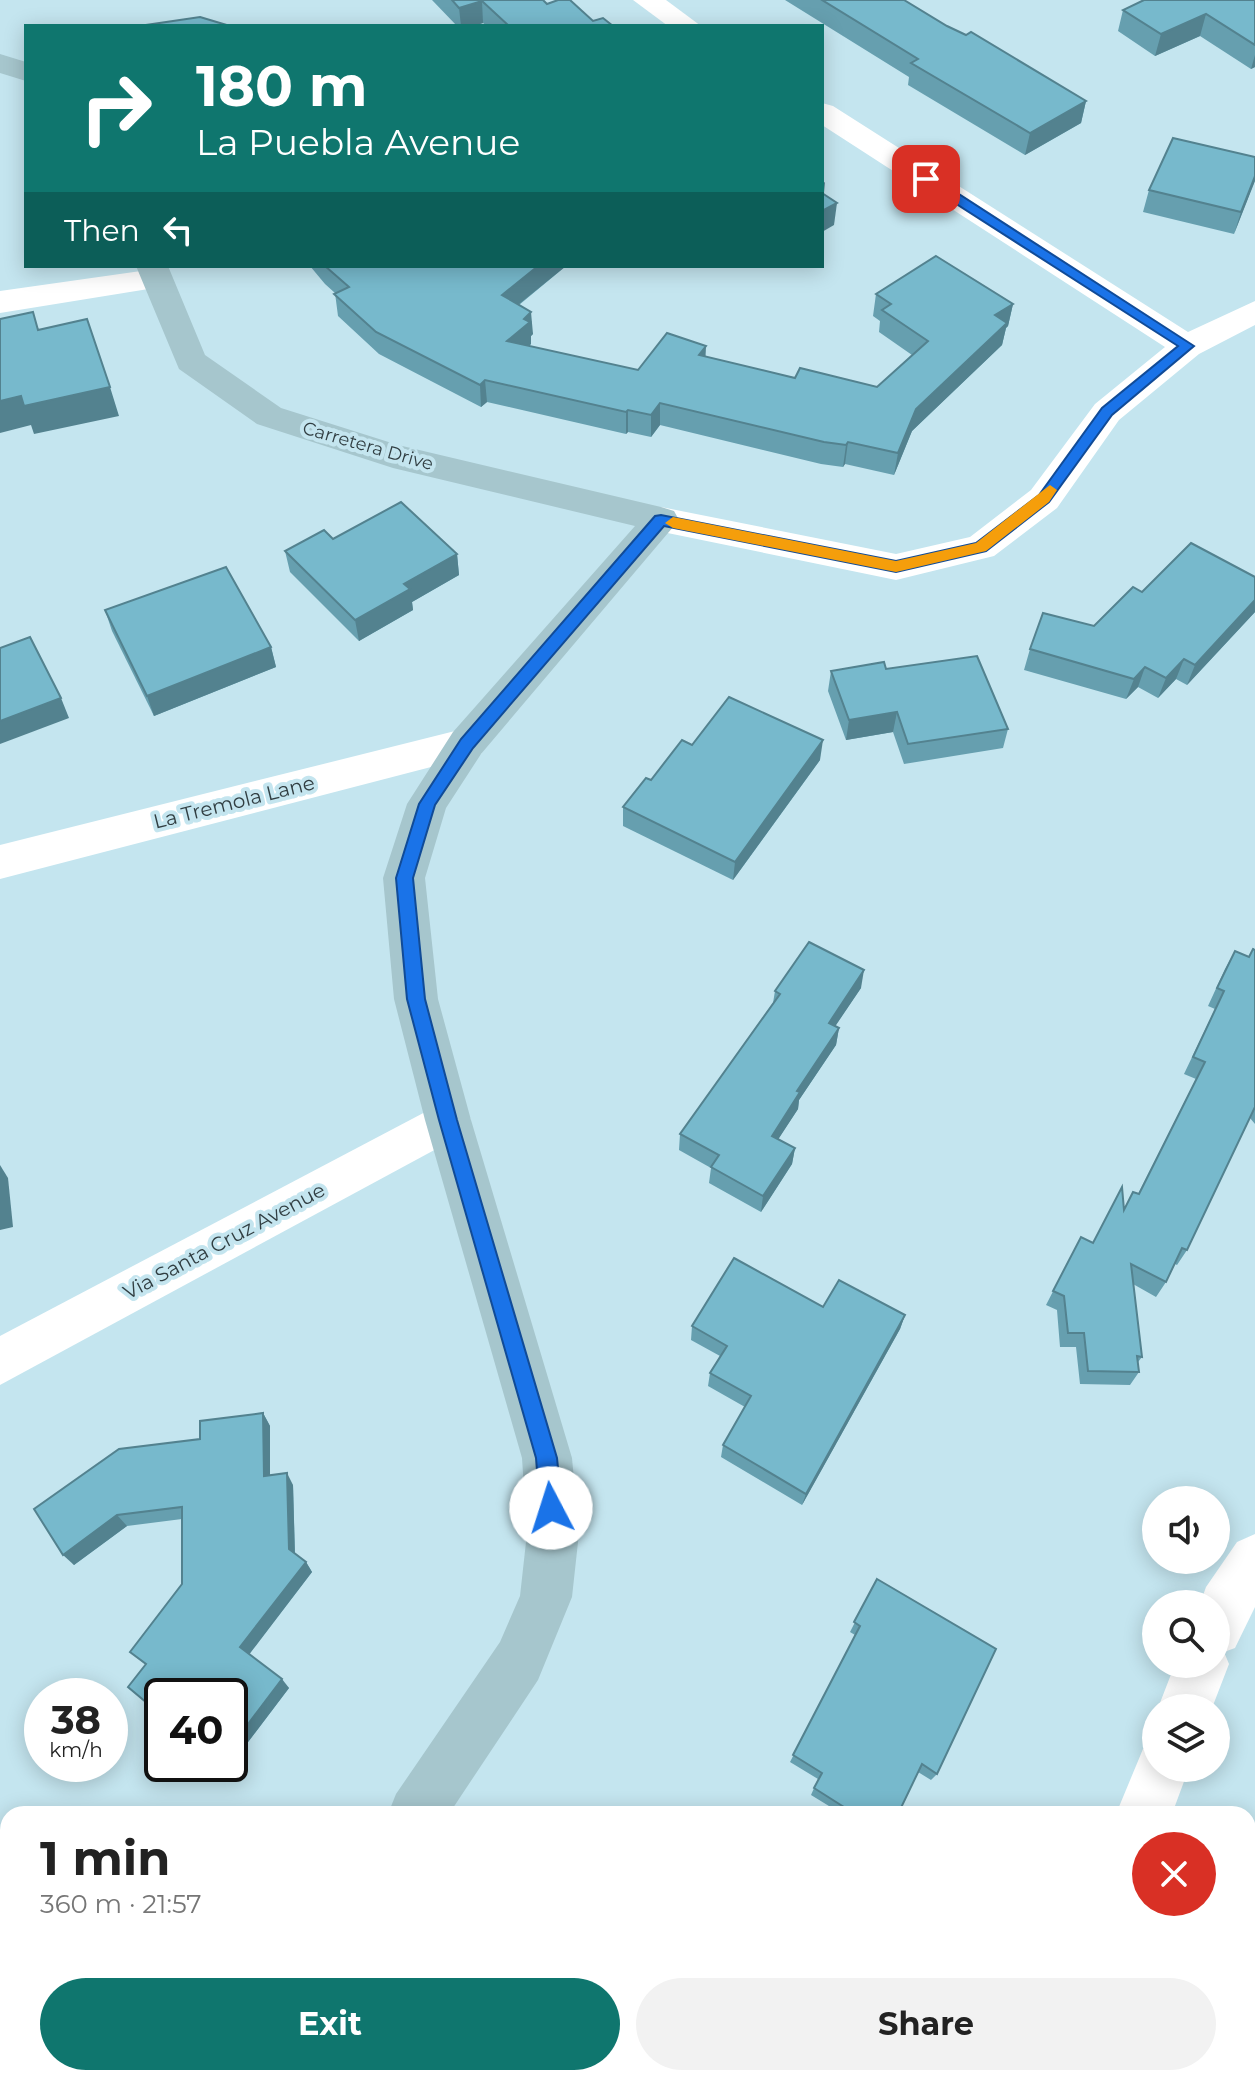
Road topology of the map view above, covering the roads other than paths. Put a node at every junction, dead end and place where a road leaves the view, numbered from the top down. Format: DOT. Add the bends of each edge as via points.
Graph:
graph roads {
  1 [pos="647,0"];
  2 [pos="684,24"];
  3 [pos="0,63"];
  4 [pos="24,71"];
  5 [pos="824,113"];
  6 [pos="154,272"];
  7 [pos="0,302"];
  8 [pos="1255,312"];
  9 [pos="1187,346"];
  10 [pos="661,520"];
  11 [pos="467,743"];
  12 [pos="0,862"];
  13 [pos="448,1120"];
  14 [pos="0,1362"];
  15 [pos="1255,1560"];
  16 [pos="1230,1598"];
  17 [pos="1157,1782"];
  18 [pos="422,1806"];
  19 [pos="1147,1806"];
  1 -- 2 [label="street"];
  3 -- 4 [label="street"];
  5 -- 9 [label="street"];
  6 -- 7 [label="street"];
  6 -- 10 [label="street, Carretera Drive" via="191,361 269,416 393,456"];
  8 -- 9 [label="street"];
  9 -- 10 [label="street" via="1107,412 1044,499 981,547 896,567"];
  10 -- 11 [label="street"];
  11 -- 12 [label="street, La Tremola Lane"];
  11 -- 13 [label="street" via="427,804 404,878 416,999"];
  13 -- 14 [label="street, Via Santa Cruz Avenue"];
  13 -- 18 [label="street" via="547,1458 553,1533 546,1597 519,1661"];
  15 -- 16 [label="street"];
  17 -- 19 [label="street"];
}
